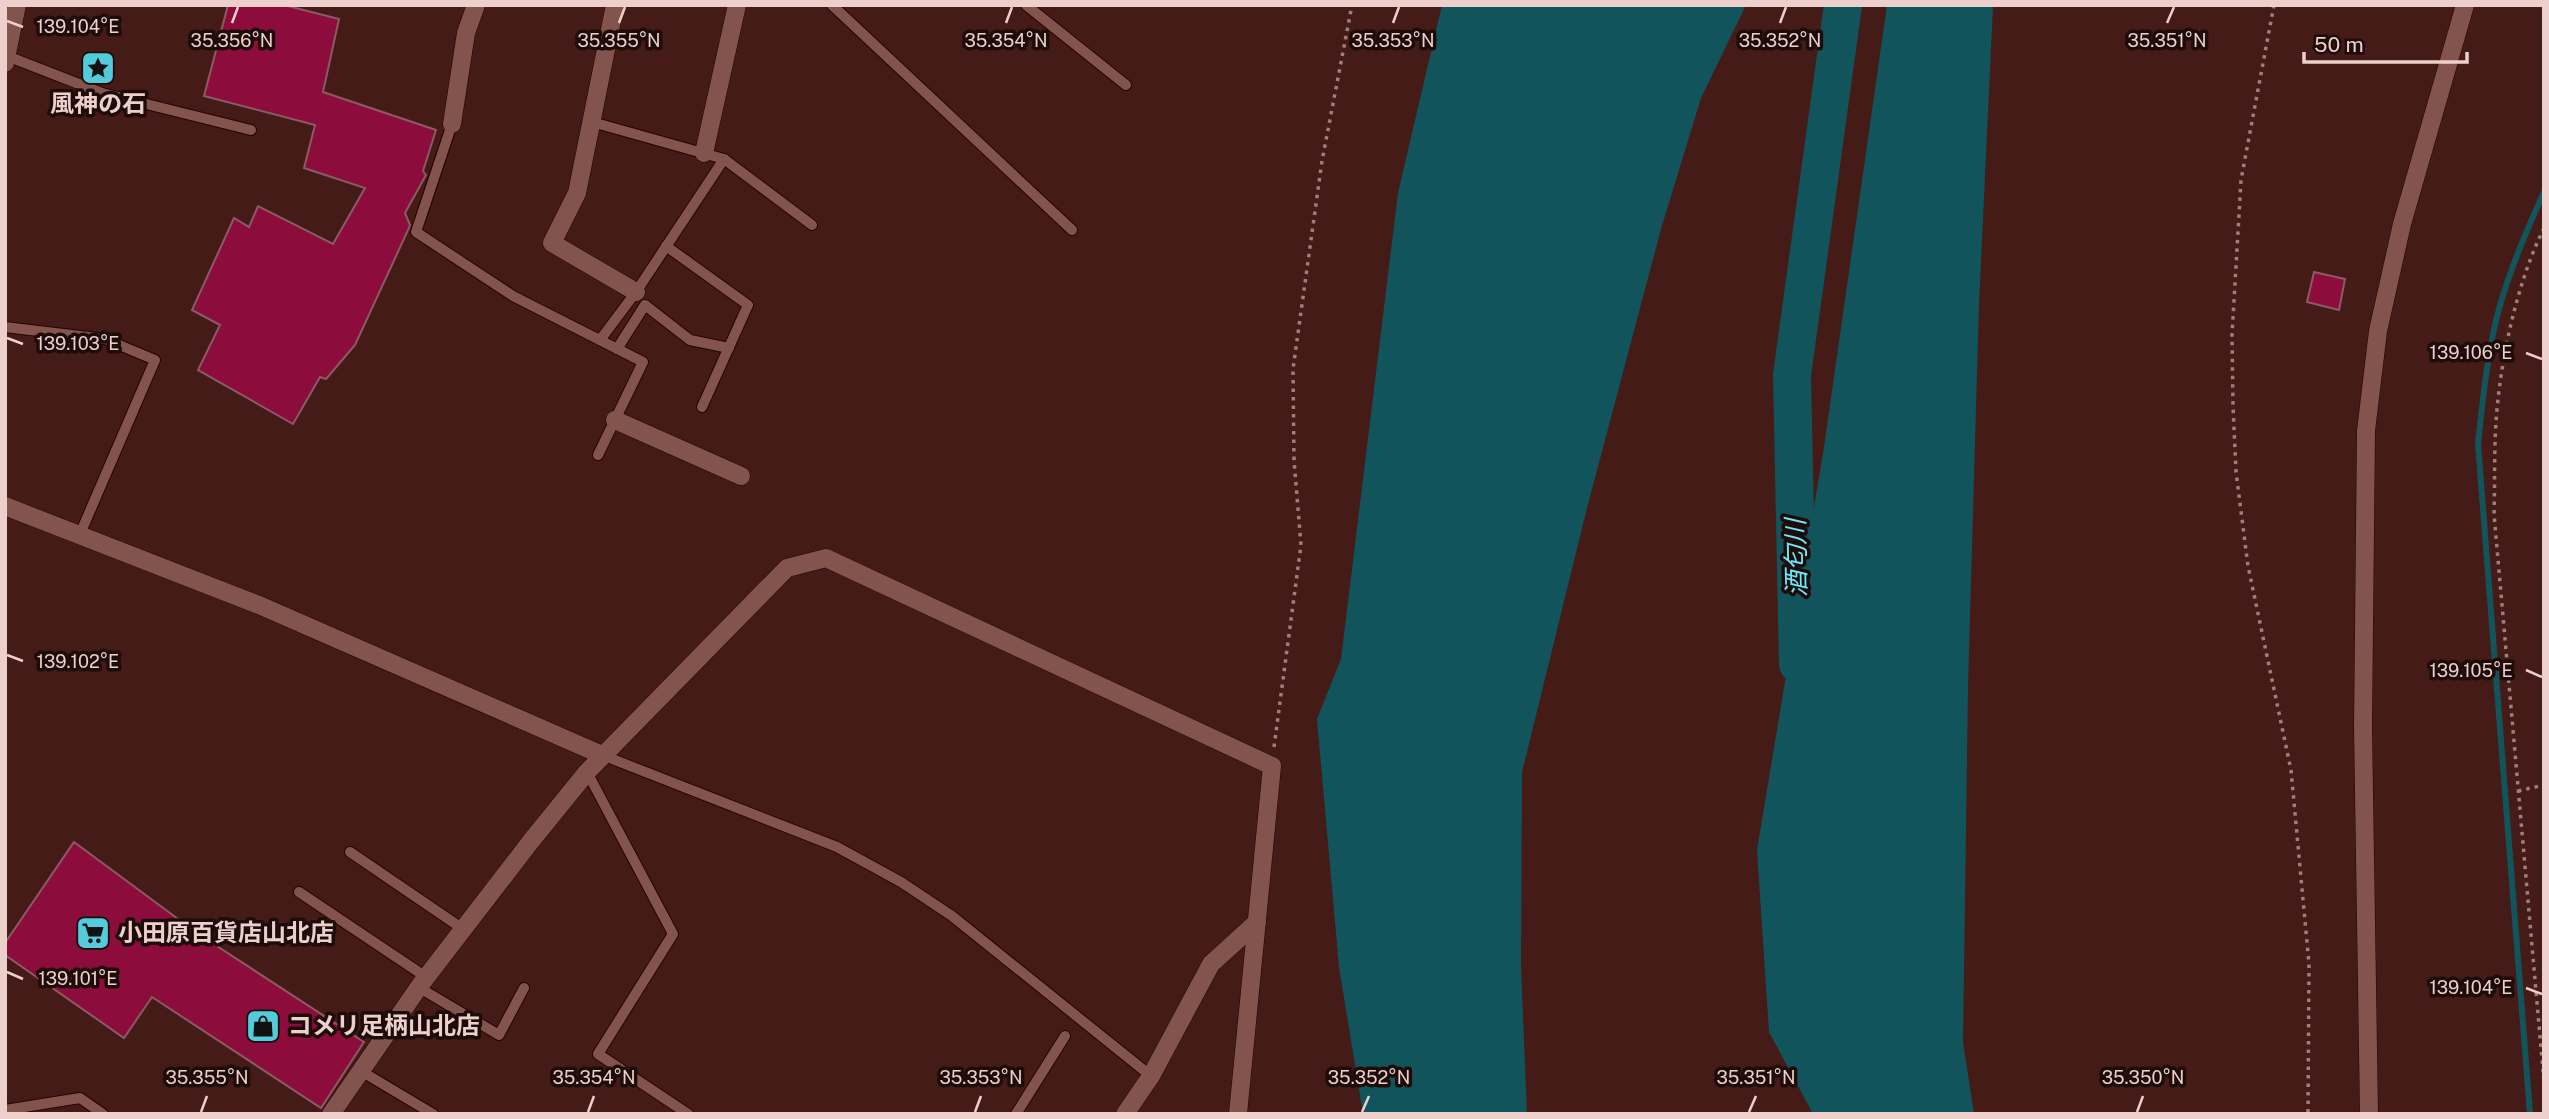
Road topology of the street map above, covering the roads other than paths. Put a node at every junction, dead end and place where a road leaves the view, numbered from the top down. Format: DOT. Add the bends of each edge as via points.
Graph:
graph roads {
  1 [pos="17,5"];
  2 [pos="476,5"];
  3 [pos="615,5"];
  4 [pos="737,5"];
  5 [pos="1026,5"];
  6 [pos="2465,5"];
  7 [pos="835,6"];
  8 [pos="6,60"];
  9 [pos="1126,85"];
  10 [pos="592,122"];
  11 [pos="452,124"];
  12 [pos="251,130"];
  13 [pos="704,153"];
  14 [pos="724,159"];
  15 [pos="812,225"];
  16 [pos="1072,230"];
  17 [pos="666,246"];
  18 [pos="636,292"];
  19 [pos="5,327"];
  20 [pos="600,340"];
  21 [pos="729,348"];
  22 [pos="617,349"];
  23 [pos="702,407"];
  24 [pos="615,420"];
  25 [pos="598,455"];
  26 [pos="741,476"];
  27 [pos="5,506"];
  28 [pos="80,534"];
  29 [pos="602,755"];
  30 [pos="587,772"];
  31 [pos="350,852"];
  32 [pos="299,892"];
  33 [pos="1257,922"];
  34 [pos="463,929"];
  35 [pos="422,982"];
  36 [pos="524,988"];
  37 [pos="1065,1036"];
  38 [pos="361,1071"];
  39 [pos="1151,1076"];
  40 [pos="5,1110"];
  41 [pos="103,1114"];
  42 [pos="331,1114"];
  43 [pos="433,1114"];
  44 [pos="688,1114"];
  45 [pos="1016,1114"];
  46 [pos="1125,1114"];
  47 [pos="1238,1114"];
  48 [pos="2368,1114"];
  1 -- 8 [label="street"];
  2 -- 11 [label="street" via="466,33"];
  3 -- 10 [label="street"];
  4 -- 13 [label="street"];
  5 -- 9 [label="lane"];
  6 -- 48 [label="street" via="2402,225 2378,331 2366,431 2363,727"];
  7 -- 16 [label="lane"];
  8 -- 12 [label="lane" via="103,93"];
  10 -- 13 [label="lane"];
  10 -- 18 [label="street" via="576,193 552,243"];
  11 -- 20 [label="lane" via="416,232 513,296"];
  13 -- 14 [label="lane"];
  14 -- 15 [label="lane"];
  14 -- 17 [label="lane"];
  17 -- 18 [label="lane"];
  17 -- 21 [label="lane" via="748,305"];
  18 -- 20 [label="lane"];
  19 -- 28 [label="lane" via="105,339 155,360"];
  20 -- 22 [label="lane"];
  21 -- 22 [label="lane" via="690,340 645,305"];
  21 -- 23 [label="lane"];
  22 -- 24 [label="lane" via="643,362"];
  24 -- 25 [label="lane"];
  24 -- 26 [label="street"];
  27 -- 28 [label="street"];
  28 -- 29 [label="street" via="271,610"];
  29 -- 30 [label="street"];
  29 -- 33 [label="street" via="787,568 826,558 1272,766"];
  29 -- 39 [label="lane" via="837,847 901,882 951,916"];
  30 -- 34 [label="street"];
  30 -- 44 [label="lane" via="673,934 598,1054"];
  31 -- 34 [label="lane"];
  32 -- 35 [label="lane"];
  33 -- 39 [label="street" via="1211,964"];
  33 -- 47 [label="street"];
  34 -- 35 [label="street"];
  35 -- 36 [label="lane" via="499,1035"];
  35 -- 38 [label="street"];
  37 -- 45 [label="lane"];
  38 -- 42 [label="street"];
  38 -- 43 [label="lane"];
  39 -- 46 [label="street"];
  40 -- 41 [label="lane" via="80,1098"];
}
